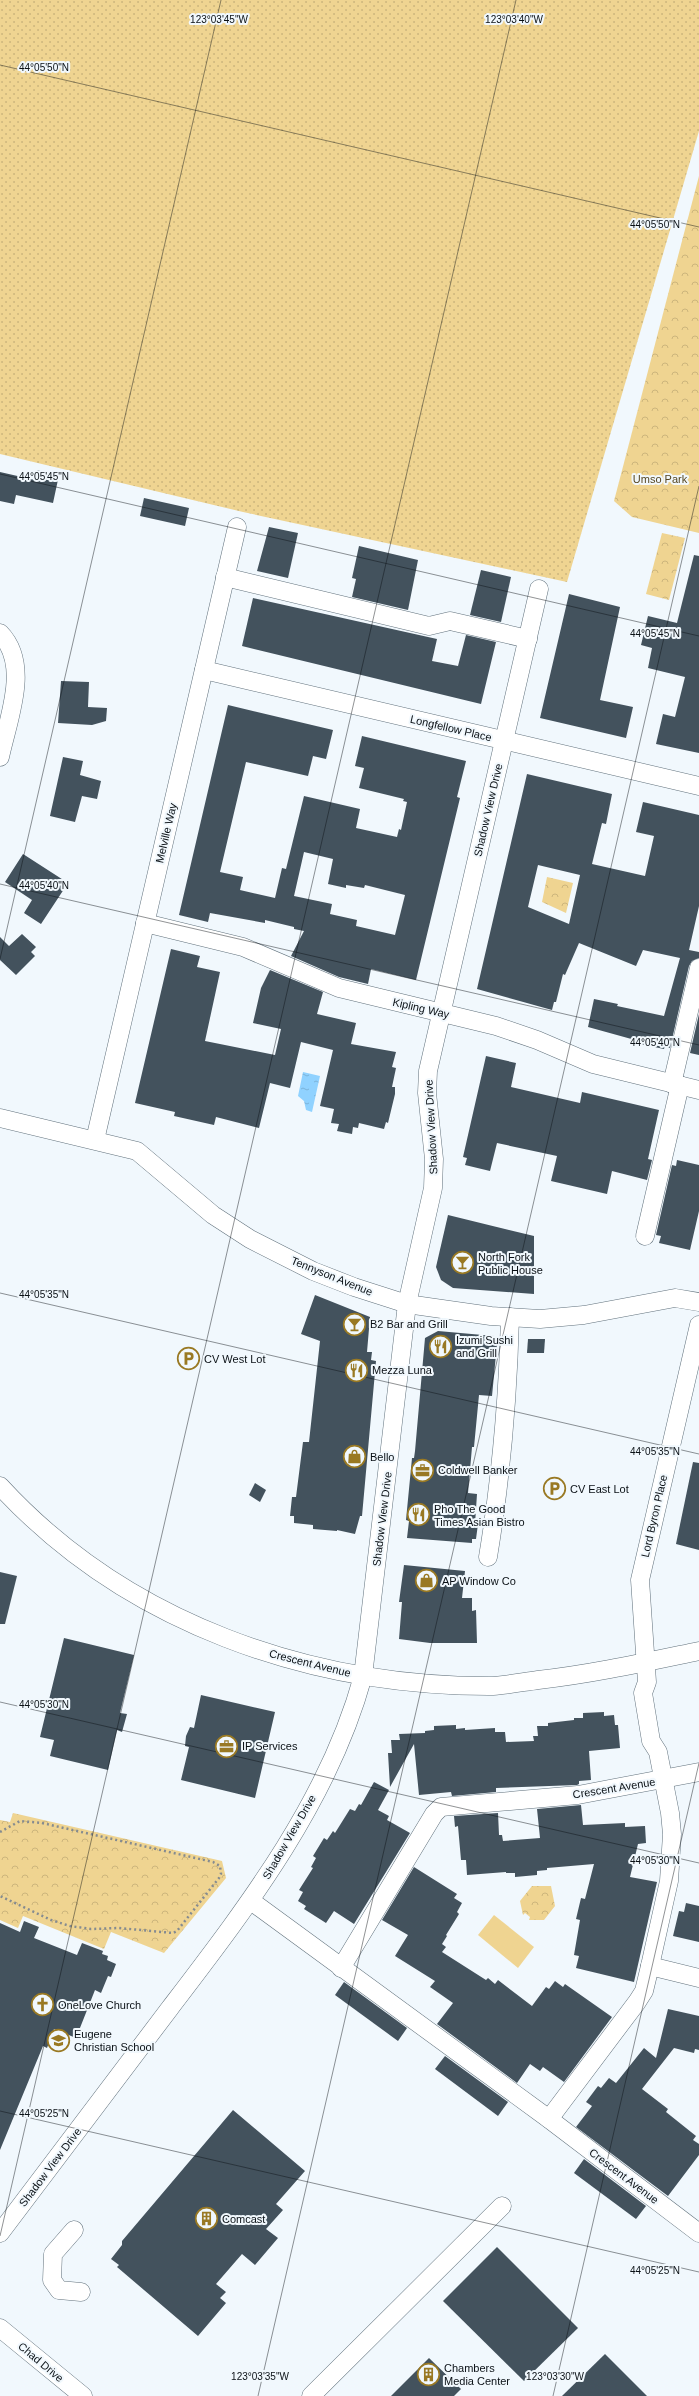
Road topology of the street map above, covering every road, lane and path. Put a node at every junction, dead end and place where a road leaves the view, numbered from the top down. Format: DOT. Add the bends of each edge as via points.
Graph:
graph roads {
  1 [pos="237,527"];
  2 [pos="226,577"];
  3 [pos="539,589"];
  4 [pos="0,633"];
  5 [pos="528,639"];
  6 [pos="204,670"];
  7 [pos="504,740"];
  8 [pos="0,757"];
  9 [pos="699,786"];
  10 [pos="144,923"];
  11 [pos="699,968"];
  12 [pos="441,1013"];
  13 [pos="676,1084"];
  14 [pos="699,1090"];
  15 [pos="0,1118"];
  16 [pos="95,1140"];
  17 [pos="645,1236"];
  18 [pos="699,1302"];
  19 [pos="407,1304"];
  20 [pos="510,1317"];
  21 [pos="699,1325"];
  22 [pos="0,1486"];
  23 [pos="488,1557"];
  24 [pos="699,1651"];
  25 [pos="644,1663"];
  26 [pos="363,1676"];
  27 [pos="699,1772"];
  28 [pos="664,1780"];
  29 [pos="0,1832"];
  30 [pos="0,1896"];
  31 [pos="251,1901"];
  32 [pos="650,1966"];
  33 [pos="341,1968"];
  34 [pos="699,1978"];
  35 [pos="549,2119"];
  36 [pos="502,2206"];
  37 [pos="74,2230"];
  38 [pos="699,2232"];
  39 [pos="0,2233"];
  40 [pos="81,2292"];
  41 [pos="0,2328"];
  42 [pos="82,2396"];
  43 [pos="311,2396"];
  1 -- 2 [label="street, Melville Way"];
  2 -- 5 [label="street" via="428,626 450,621"];
  2 -- 6 [label="street, Melville Way"];
  3 -- 5 [label="street, Shadow View Drive"];
  4 -- 8 [label="street" via="12,653 16,687"];
  5 -- 7 [label="street, Shadow View Drive"];
  6 -- 7 [label="street, Longfellow Place"];
  6 -- 10 [label="street, Melville Way"];
  7 -- 9 [label="street, Longfellow Place"];
  7 -- 12 [label="street, Shadow View Drive"];
  10 -- 12 [label="street, Kipling Way" via="216,939 254,951 339,988"];
  10 -- 16 [label="street, Melville Way"];
  11 -- 13 [label="street"];
  12 -- 13 [label="street, Kipling Way" via="516,1033 593,1064"];
  12 -- 19 [label="street, Shadow View Drive" via="427,1081 434,1159 433,1188"];
  13 -- 14 [label="street, Kipling Way"];
  13 -- 17 [label="street"];
  15 -- 16 [label="street, Tennyson Avenue"];
  16 -- 19 [label="street, Tennyson Avenue" via="127,1147 146,1156 213,1215 278,1254 354,1287"];
  18 -- 20 [label="street, Tennyson Avenue" via="675,1298 584,1315 540,1319"];
  19 -- 20 [label="street, Tennyson Avenue"];
  19 -- 26 [label="street, Shadow View Drive"];
  20 -- 23 [label="street" via="499,1472"];
  21 -- 25 [label="street, Lord Byron Place" via="640,1580"];
  22 -- 26 [label="street, Crescent Avenue" via="80,1559 116,1584 168,1614 203,1630 299,1663"];
  24 -- 25 [label="street, Crescent Avenue"];
  25 -- 26 [label="street, Crescent Avenue" via="575,1676 494,1686 428,1683"];
  25 -- 28 [label="street, Crescent Avenue" via="647,1682 643,1694 650,1742 658,1752"];
  26 -- 31 [label="street, Shadow View Drive" via="355,1706 326,1772"];
  27 -- 28 [label="street, Crescent Avenue"];
  28 -- 32 [label="street, Crescent Avenue" via="671,1820 671,1868"];
  28 -- 33 [label="street, Crescent Avenue" via="578,1795 441,1807 434,1814"];
  29 -- 30 [label="path" via="20,1822 42,1822 213,1862 220,1866 221,1872 177,1932 173,1933 70,1926"];
  31 -- 33 [label="street, Crescent Avenue"];
  31 -- 39 [label="street, Shadow View Drive"];
  32 -- 34 [label="street"];
  32 -- 35 [label="street, Crescent Avenue" via="644,1991 637,2002"];
  33 -- 35 [label="street, Crescent Avenue"];
  35 -- 38 [label="street, Crescent Avenue"];
  36 -- 43 [label="street"];
  37 -- 40 [label="street" via="52,2254 52,2280 59,2290"];
  41 -- 42 [label="street, Chad Drive"];
}
